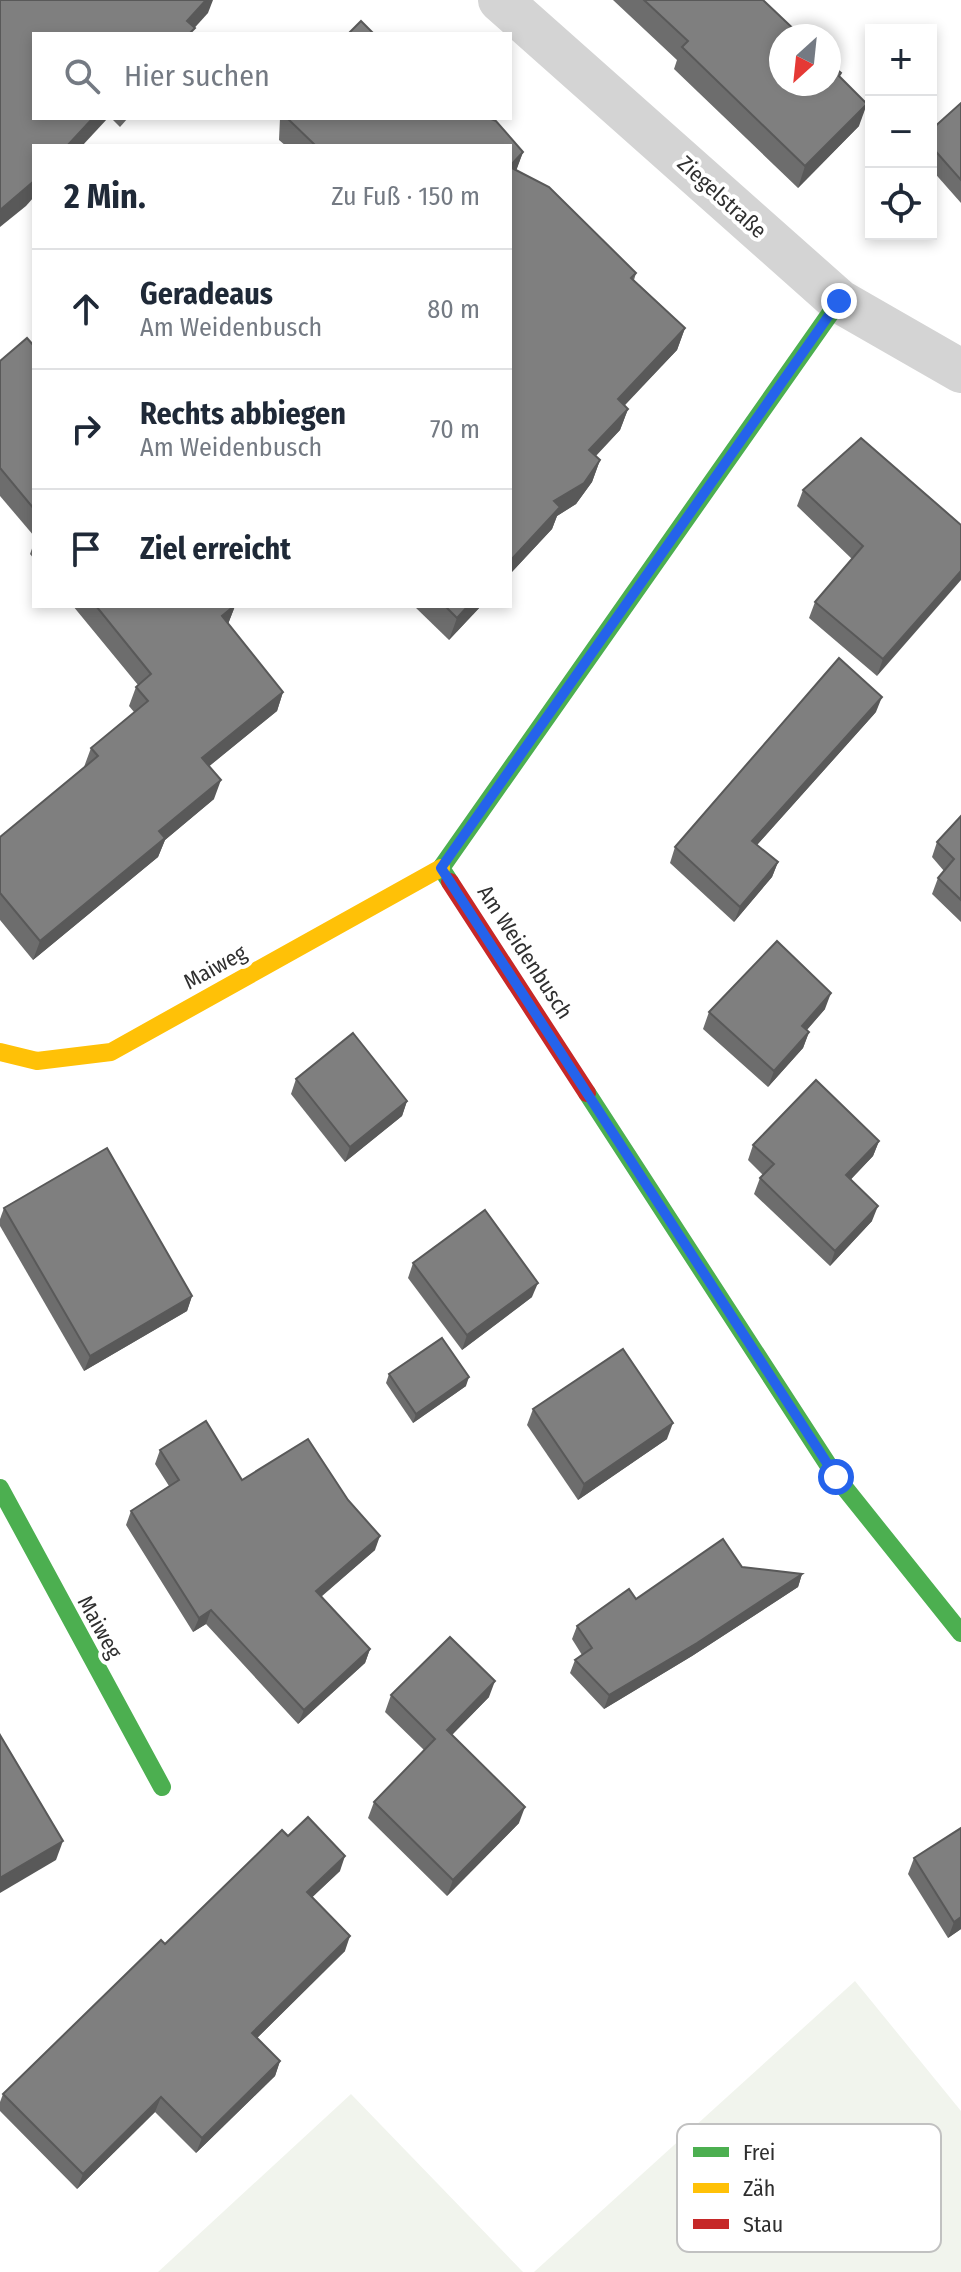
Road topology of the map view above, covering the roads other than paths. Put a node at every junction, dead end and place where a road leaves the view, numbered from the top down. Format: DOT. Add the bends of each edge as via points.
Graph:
graph roads {
  1 [pos="500,0"];
  2 [pos="839,301"];
  3 [pos="961,371"];
  4 [pos="441,868"];
  5 [pos="0,1052"];
  6 [pos="0,1488"];
  7 [pos="961,1633"];
  8 [pos="162,1787"];
  1 -- 2 [label="street, Ziegelstraße"];
  2 -- 3 [label="street, Ziegelstraße"];
  2 -- 4 [label="street"];
  4 -- 5 [label="street, Maiweg" via="111,1052 37,1061"];
  4 -- 7 [label="street, Am Weidenbusch" via="836,1477"];
  6 -- 8 [label="street, Maiweg"];
}
